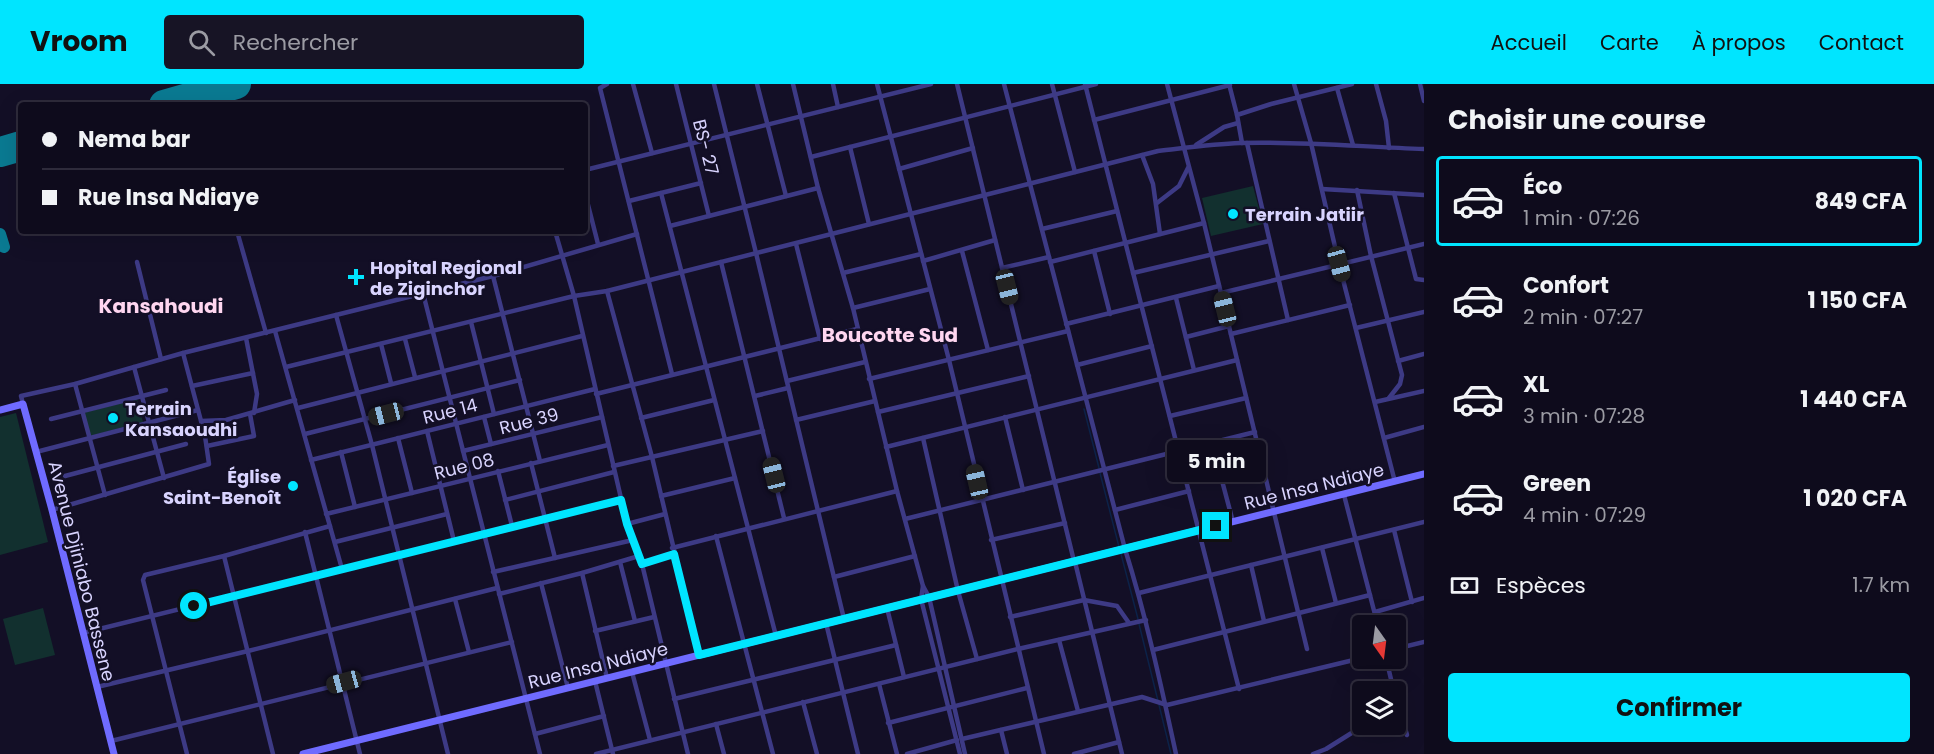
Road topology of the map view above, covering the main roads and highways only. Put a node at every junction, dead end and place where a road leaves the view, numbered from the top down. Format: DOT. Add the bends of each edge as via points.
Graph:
graph roads {
  1 [pos="0,410"];
  2 [pos="1424,474"];
  3 [pos="114,754"];
  4 [pos="303,754"];
  1 -- 3 [label="main road, Avenue Djiniabo Bassene" via="22,400"];
  2 -- 4 [label="main road, Rue Insa Ndiaye"];
}
